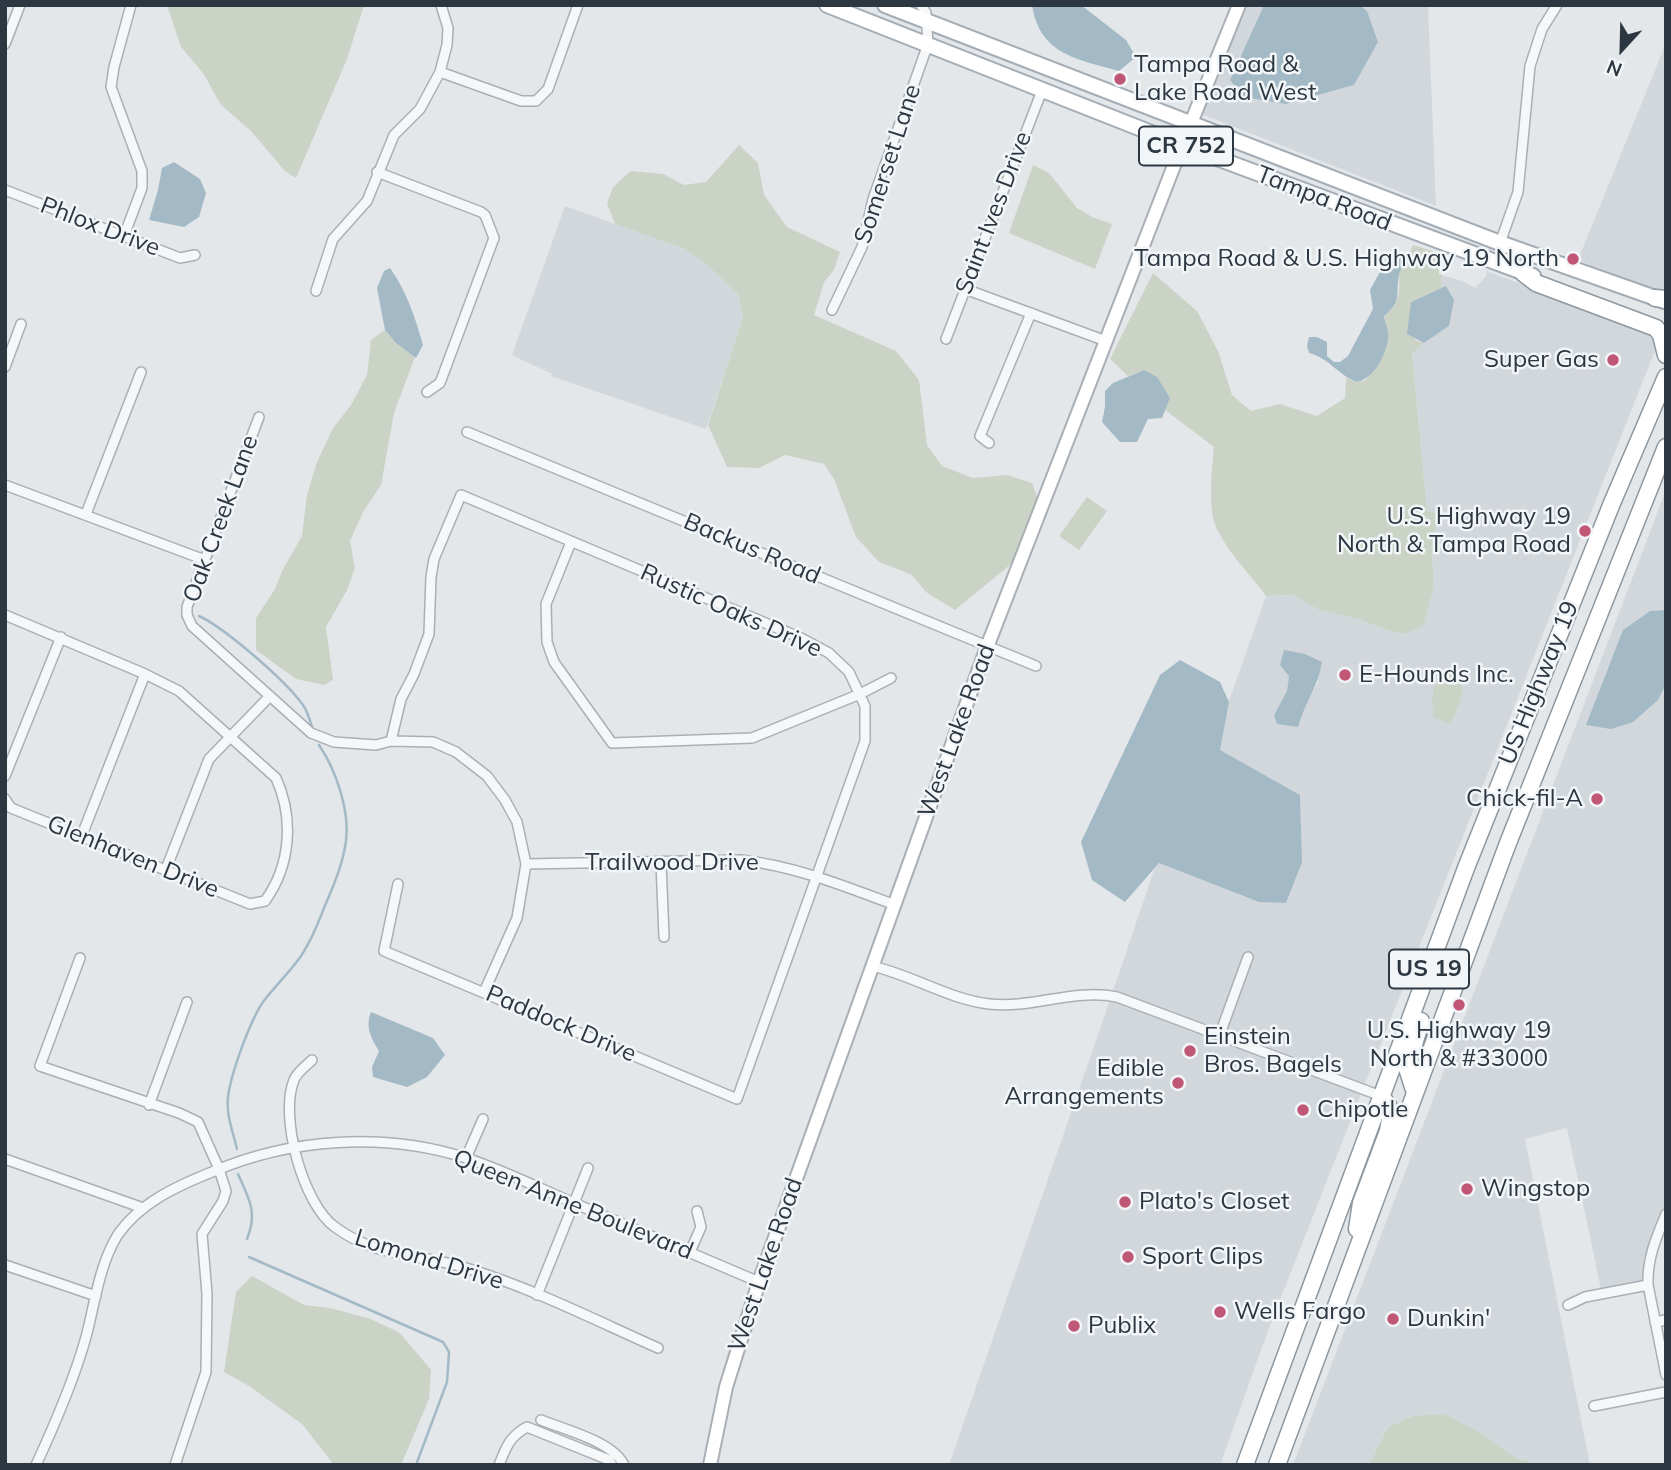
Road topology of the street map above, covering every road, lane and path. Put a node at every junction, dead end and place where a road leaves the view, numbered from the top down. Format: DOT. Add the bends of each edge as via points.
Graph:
graph roads {
  1 [pos="20,5"];
  2 [pos="131,5"];
  3 [pos="441,5"];
  4 [pos="578,5"];
  5 [pos="827,5"];
  6 [pos="885,5"];
  7 [pos="1239,5"];
  8 [pos="1557,5"];
  9 [pos="925,13"];
  10 [pos="8,29"];
  11 [pos="5,44"];
  12 [pos="928,44"];
  13 [pos="440,72"];
  14 [pos="1043,88"];
  15 [pos="1191,125"];
  16 [pos="1182,145"];
  17 [pos="377,172"];
  18 [pos="5,190"];
  19 [pos="1406,230"];
  20 [pos="124,236"];
  21 [pos="1500,243"];
  22 [pos="195,256"];
  23 [pos="1523,273"];
  24 [pos="965,289"];
  25 [pos="316,291"];
  26 [pos="1662,299"];
  27 [pos="832,310"];
  28 [pos="1031,313"];
  29 [pos="21,324"];
  30 [pos="1666,324"];
  31 [pos="946,339"];
  32 [pos="1106,341"];
  33 [pos="1666,355"];
  34 [pos="5,367"];
  35 [pos="142,372"];
  36 [pos="1666,377"];
  37 [pos="427,392"];
  38 [pos="259,417"];
  39 [pos="467,432"];
  40 [pos="989,443"];
  41 [pos="1666,447"];
  42 [pos="1662,466"];
  43 [pos="5,485"];
  44 [pos="86,514"];
  45 [pos="571,542"];
  46 [pos="205,561"];
  47 [pos="5,615"];
  48 [pos="61,638"];
  49 [pos="988,647"];
  50 [pos="1036,666"];
  51 [pos="145,674"];
  52 [pos="891,678"];
  53 [pos="860,694"];
  54 [pos="270,696"];
  55 [pos="231,737"];
  56 [pos="391,741"];
  57 [pos="5,776"];
  58 [pos="5,799"];
  59 [pos="82,835"];
  60 [pos="661,862"];
  61 [pos="526,864"];
  62 [pos="166,869"];
  63 [pos="818,877"];
  64 [pos="398,884"];
  65 [pos="895,905"];
  66 [pos="664,937"];
  67 [pos="1248,957"];
  68 [pos="80,958"];
  69 [pos="872,966"];
  70 [pos="484,992"];
  71 [pos="187,1002"];
  72 [pos="1416,1007"];
  73 [pos="1220,1034"];
  74 [pos="312,1060"];
  75 [pos="1415,1093"];
  76 [pos="1381,1096"];
  77 [pos="737,1099"];
  78 [pos="149,1105"];
  79 [pos="483,1119"];
  80 [pos="293,1148"];
  81 [pos="466,1158"];
  82 [pos="5,1159"];
  83 [pos="219,1168"];
  84 [pos="588,1168"];
  85 [pos="574,1203"];
  86 [pos="143,1208"];
  87 [pos="697,1211"];
  88 [pos="1666,1214"];
  89 [pos="690,1252"];
  90 [pos="5,1265"];
  91 [pos="1351,1266"];
  92 [pos="758,1282"];
  93 [pos="1648,1285"];
  94 [pos="537,1295"];
  95 [pos="96,1296"];
  96 [pos="1568,1305"];
  97 [pos="1666,1320"];
  98 [pos="1655,1322"];
  99 [pos="658,1348"];
  100 [pos="1666,1375"];
  101 [pos="1666,1392"];
  102 [pos="1594,1406"];
  103 [pos="541,1420"];
  104 [pos="611,1462"];
  105 [pos="712,1464"];
  106 [pos="36,1465"];
  107 [pos="176,1465"];
  108 [pos="499,1465"];
  109 [pos="624,1465"];
  110 [pos="1245,1465"];
  111 [pos="1278,1465"];
  1 -- 10 [label="street"];
  2 -- 20 [label="street" via="111,87 142,171 142,188"];
  3 -- 13 [label="street" via="448,28"];
  4 -- 13 [label="street" via="548,89 536,101 521,101"];
  5 -- 12 [label="main road, Tampa Road / CR 752"];
  6 -- 9 [label="main road, Tampa Road / CR 752"];
  7 -- 15 [label="street, West Lake Road"];
  8 -- 21 [label="street" via="1542,29 1530,66 1518,192"];
  9 -- 12 [label="street, Somerset Lane"];
  9 -- 15 [label="main road, Tampa Road / CR 752"];
  10 -- 11 [label="street"];
  12 -- 14 [label="main road, Tampa Road / CR 752"];
  12 -- 27 [label="street, Somerset Lane" via="873,199 862,247"];
  13 -- 17 [label="street" via="420,109 394,135"];
  14 -- 16 [label="main road, Tampa Road / CR 752"];
  14 -- 24 [label="street, Saint Ives Drive"];
  15 -- 16 [label="street, West Lake Road"];
  15 -- 21 [label="main road, Tampa Road / CR 752"];
  16 -- 19 [label="main road, Tampa Road / CR 752"];
  16 -- 32 [label="street, West Lake Road"];
  17 -- 25 [label="street" via="366,201 333,239"];
  17 -- 37 [label="street" via="481,212 494,238 440,383"];
  18 -- 20 [label="street, Phlox Drive"];
  19 -- 21 [label="main road" via="1440,233 1478,247"];
  19 -- 23 [label="main road, Tampa Road / CR 752"];
  20 -- 22 [label="street, Phlox Drive" via="180,258"];
  21 -- 26 [label="main road, Tampa Road / CR 752"];
  23 -- 30 [label="main road, Tampa Road / CR 752"];
  23 -- 33 [label="highway" via="1536,283 1656,328"];
  24 -- 28 [label="street"];
  24 -- 31 [label="street, Saint Ives Drive"];
  28 -- 32 [label="street"];
  28 -- 40 [label="street" via="980,436"];
  29 -- 34 [label="street"];
  32 -- 49 [label="street, West Lake Road"];
  35 -- 44 [label="street"];
  36 -- 72 [label="highway, US Highway 19 / US 19" via="1520,730"];
  38 -- 46 [label="street, Oak Creek Lane"];
  39 -- 49 [label="street, Backus Road"];
  41 -- 42 [label="highway, US Highway 19 / US 19"];
  42 -- 75 [label="highway, US Highway 19 / US 19" via="1508,843"];
  43 -- 44 [label="street"];
  44 -- 46 [label="street"];
  45 -- 53 [label="street, Rustic Oaks Drive" via="801,638 829,653 849,672"];
  45 -- 53 [label="street" via="546,604 547,642 554,662 612,743 752,738"];
  45 -- 56 [label="street, Rustic Oaks Drive" via="461,495 434,559 429,634 401,699"];
  46 -- 54 [label="street, Oak Creek Lane" via="187,607 192,626"];
  47 -- 48 [label="street"];
  48 -- 51 [label="street"];
  48 -- 57 [label="street"];
  49 -- 50 [label="street, Backus Road"];
  49 -- 65 [label="street, West Lake Road"];
  51 -- 55 [label="street" via="180,691"];
  51 -- 59 [label="street"];
  52 -- 53 [label="street"];
  53 -- 63 [label="street, Rustic Oaks Drive" via="867,715 865,741"];
  54 -- 55 [label="street"];
  54 -- 56 [label="street, Oak Creek Lane" via="311,733 334,742 376,745"];
  55 -- 62 [label="street" via="209,759"];
  55 -- 62 [label="street, Glenhaven Drive" via="276,778 284,795 289,837 272,892 265,901 250,904"];
  56 -- 61 [label="street, Oak Creek Lane" via="433,742 456,752 488,776 517,822"];
  58 -- 59 [label="street, Glenhaven Drive" via="11,808"];
  59 -- 62 [label="street, Glenhaven Drive"];
  60 -- 61 [label="street, Trailwood Drive"];
  60 -- 63 [label="street, Trailwood Drive" via="741,860 783,865"];
  60 -- 66 [label="street"];
  61 -- 70 [label="street, Oak Creek Lane" via="517,918"];
  63 -- 65 [label="street, Trailwood Drive"];
  63 -- 77 [label="street, Rustic Oaks Drive"];
  64 -- 70 [label="street, Paddock Drive" via="384,951"];
  65 -- 69 [label="street, West Lake Road"];
  67 -- 73 [label="street"];
  68 -- 78 [label="street" via="40,1066"];
  69 -- 73 [label="street" via="989,1004 1093,994 1117,997"];
  69 -- 92 [label="street, West Lake Road"];
  70 -- 77 [label="street, Paddock Drive"];
  71 -- 78 [label="street"];
  72 -- 75 [label="highway" via="1422,1018 1407,1068"];
  72 -- 76 [label="highway, US Highway 19 / US 19"];
  73 -- 76 [label="street"];
  74 -- 80 [label="street, Lomond Drive" via="295,1077 290,1094"];
  75 -- 91 [label="highway, US Highway 19 / US 19"];
  76 -- 91 [label="highway" via="1391,1113 1388,1131 1361,1203"];
  76 -- 110 [label="highway, US Highway 19 / US 19"];
  78 -- 83 [label="street" via="198,1122"];
  79 -- 81 [label="street"];
  80 -- 81 [label="street, Queen Anne Boulevard" via="364,1141"];
  80 -- 83 [label="street, Queen Anne Boulevard"];
  80 -- 94 [label="street, Lomond Drive" via="317,1210 333,1226 380,1250 468,1268"];
  81 -- 85 [label="street, Queen Anne Boulevard"];
  82 -- 86 [label="street"];
  83 -- 86 [label="street, Queen Anne Boulevard" via="172,1188"];
  83 -- 107 [label="street" via="225,1196 202,1239 206,1372"];
  84 -- 85 [label="street"];
  85 -- 89 [label="street, Queen Anne Boulevard"];
  85 -- 94 [label="street"];
  86 -- 95 [label="street, Queen Anne Boulevard" via="118,1234"];
  87 -- 89 [label="street" via="701,1227"];
  88 -- 93 [label="street" via="1649,1257"];
  89 -- 92 [label="street, Queen Anne Boulevard"];
  90 -- 95 [label="street"];
  91 -- 111 [label="highway, US Highway 19 / US 19"];
  92 -- 105 [label="street, West Lake Road" via="726,1387"];
  93 -- 96 [label="street" via="1585,1297"];
  93 -- 98 [label="street"];
  94 -- 99 [label="street, Lomond Drive"];
  95 -- 106 [label="street, Queen Anne Boulevard" via="85,1339"];
  97 -- 98 [label="street"];
  98 -- 100 [label="street"];
  101 -- 102 [label="street"];
  103 -- 109 [label="street" via="603,1445"];
  104 -- 108 [label="street" via="527,1427 514,1434"];
}
